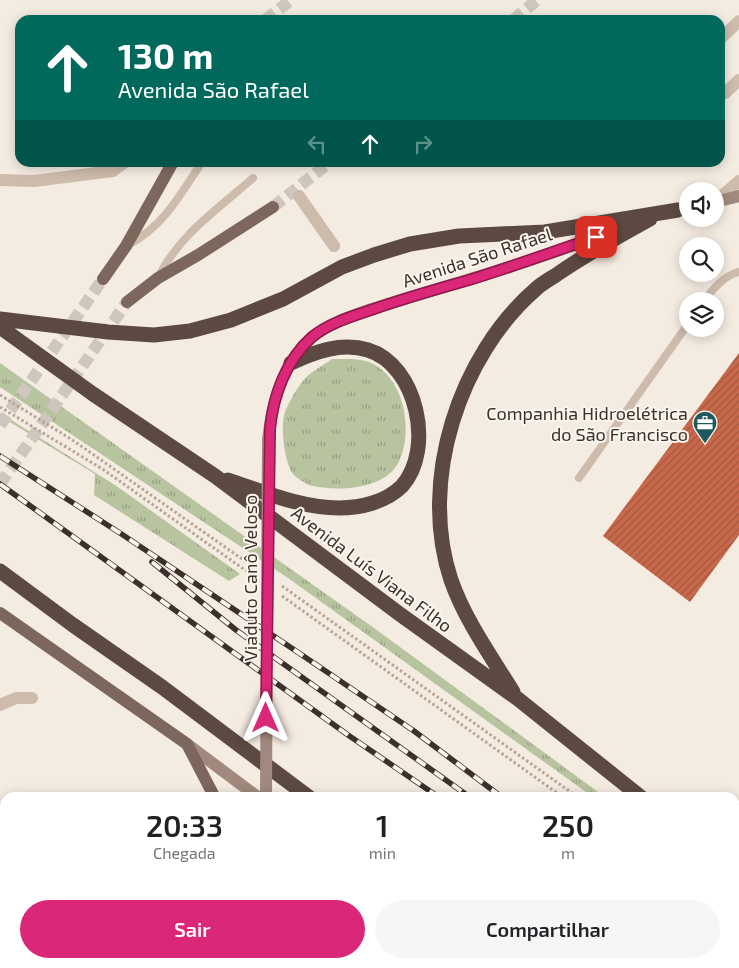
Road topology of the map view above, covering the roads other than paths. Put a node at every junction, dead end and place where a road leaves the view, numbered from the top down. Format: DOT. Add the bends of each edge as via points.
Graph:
graph roads {
  1 [pos="739,21"];
  2 [pos="725,34"];
  3 [pos="739,80"];
  4 [pos="725,93"];
  5 [pos="118,167"];
  6 [pos="170,167"];
  7 [pos="199,167"];
  8 [pos="252,178"];
  9 [pos="0,180"];
  10 [pos="739,181"];
  11 [pos="724,194"];
  12 [pos="298,196"];
  13 [pos="739,196"];
  14 [pos="724,200"];
  15 [pos="273,207"];
  16 [pos="679,210"];
  17 [pos="679,210"];
  18 [pos="650,219"];
  19 [pos="126,246"];
  20 [pos="334,246"];
  21 [pos="739,272"];
  22 [pos="158,278"];
  23 [pos="103,279"];
  24 [pos="710,292"];
  25 [pos="127,302"];
  26 [pos="0,319"];
  27 [pos="0,327"];
  28 [pos="679,337"];
  29 [pos="291,363"];
  30 [pos="215,476"];
  31 [pos="579,478"];
  32 [pos="0,571"];
  33 [pos="0,613"];
  34 [pos="32,698"];
  35 [pos="518,700"];
  36 [pos="0,705"];
  37 [pos="187,744"];
  38 [pos="212,792"];
  39 [pos="251,792"];
  40 [pos="266,792"];
  41 [pos="302,792"];
  42 [pos="634,792"];
  1 -- 2 [label="street"];
  3 -- 4 [label="street"];
  5 -- 9 [label="street" via="113,171 34,181"];
  6 -- 19 [label="main road"];
  7 -- 19 [label="lane" via="163,218"];
  8 -- 22 [label="lane" via="198,224 166,262"];
  10 -- 11 [label="street"];
  12 -- 20 [label="street"];
  13 -- 14 [label="main road"];
  15 -- 22 [label="main road"];
  16 -- 18 [label="main road, Avenida São Rafael"];
  17 -- 26 [label="highway" via="545,232 459,236 410,244 342,267 283,299 231,320 190,331 136,334"];
  18 -- 29 [label="main road, Avenida São Rafael" via="351,316 312,337"];
  18 -- 35 [label="highway" via="544,282 513,313 472,370 448,437 440,511 442,545 451,580 466,614"];
  19 -- 23 [label="main road"];
  21 -- 24 [label="lane"];
  22 -- 25 [label="main road"];
  27 -- 30 [label="highway, Avenida Luís Viana Filho"];
  28 -- 31 [label="lane"];
  29 -- 30 [label="highway" via="320,350 337,348 368,350 390,363 407,386 416,413 418,452 409,476 391,495 376,502 339,508 301,504"];
  29 -- 40 [label="main road, Viaduto Canô Veloso, bridge" via="274,398 268,440"];
  30 -- 35 [label="highway, Avenida Luís Viana Filho"];
  32 -- 41 [label="highway"];
  33 -- 37 [label="main road"];
  34 -- 36 [label="street" via="16,698"];
  35 -- 42 [label="highway, Avenida Luís Viana Filho"];
  37 -- 38 [label="main road"];
  37 -- 39 [label="main road"];
}
